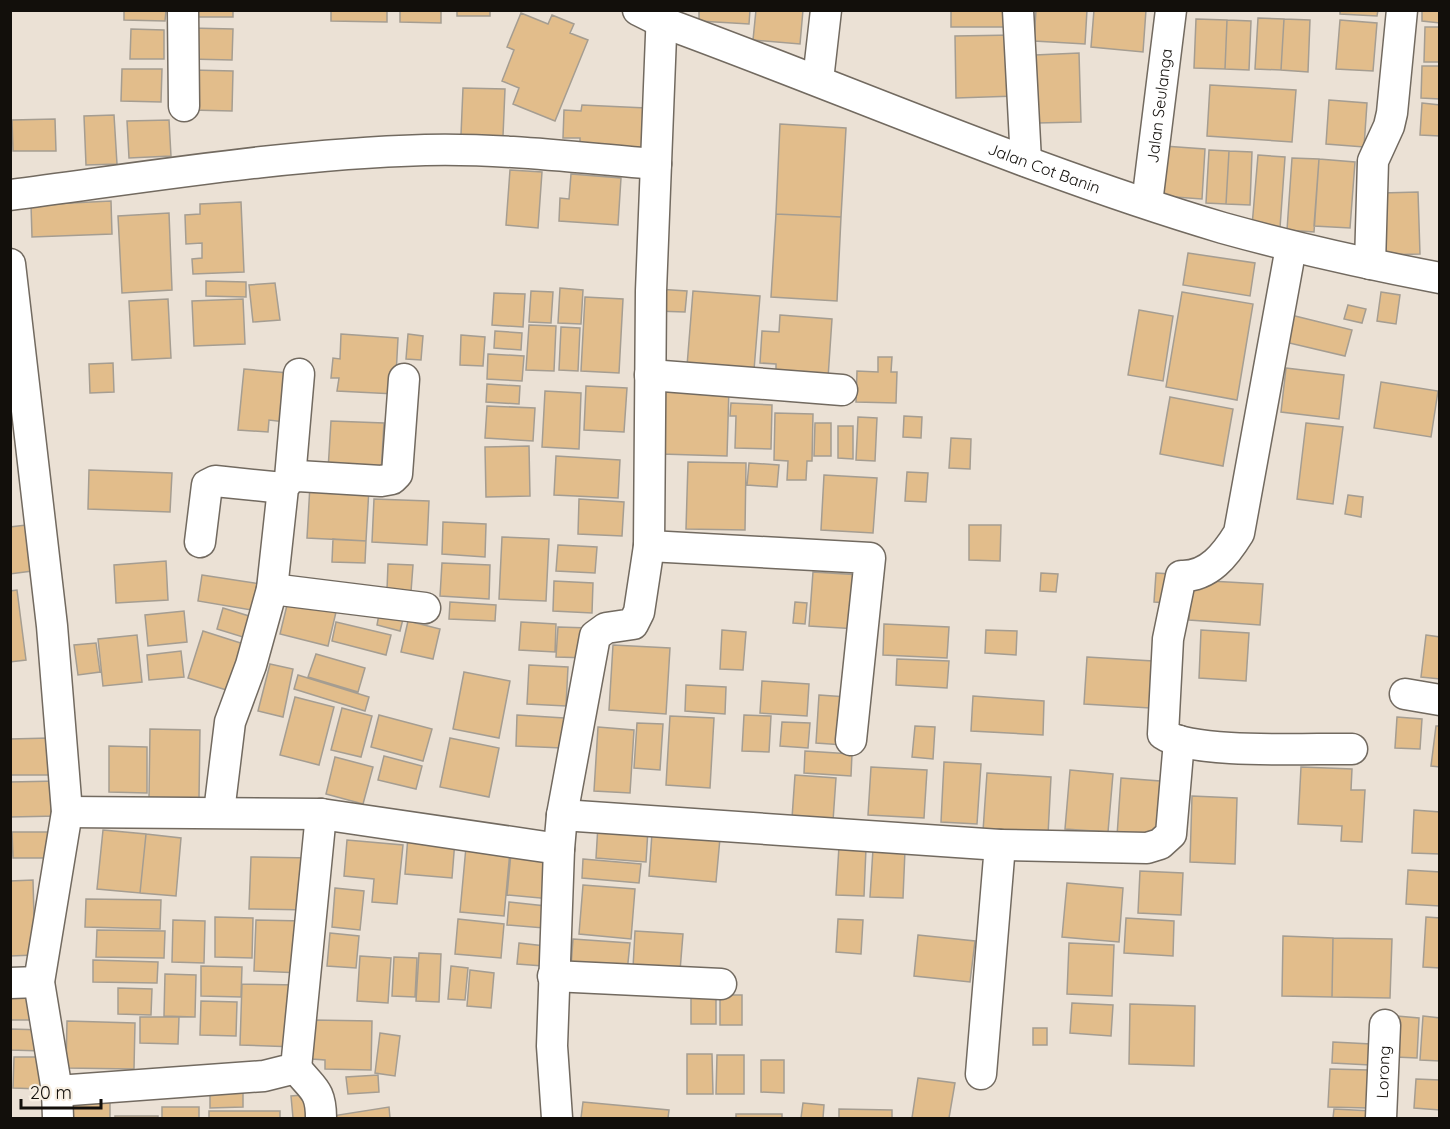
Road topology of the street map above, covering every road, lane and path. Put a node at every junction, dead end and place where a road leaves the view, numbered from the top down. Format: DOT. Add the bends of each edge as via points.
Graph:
graph roads {
  1 [pos="183,10"];
  2 [pos="826,10"];
  3 [pos="1018,10"];
  4 [pos="1171,10"];
  5 [pos="1401,10"];
  6 [pos="654,14"];
  7 [pos="818,80"];
  8 [pos="184,106"];
  9 [pos="1026,161"];
  10 [pos="656,164"];
  11 [pos="10,195"];
  12 [pos="1147,203"];
  13 [pos="1291,247"];
  14 [pos="10,264"];
  15 [pos="1370,264"];
  16 [pos="1440,278"];
  17 [pos="299,374"];
  18 [pos="650,375"];
  19 [pos="404,379"];
  20 [pos="842,390"];
  21 [pos="286,483"];
  22 [pos="200,542"];
  23 [pos="649,546"];
  24 [pos="272,589"];
  25 [pos="425,608"];
  26 [pos="1405,694"];
  27 [pos="1440,700"];
  28 [pos="850,740"];
  29 [pos="1179,741"];
  30 [pos="1352,749"];
  31 [pos="67,812"];
  32 [pos="219,812"];
  33 [pos="321,814"];
  34 [pos="562,815"];
  35 [pos="1000,845"];
  36 [pos="559,849"];
  37 [pos="553,976"];
  38 [pos="25,982"];
  39 [pos="721,984"];
  40 [pos="1385,1025"];
  41 [pos="296,1068"];
  42 [pos="981,1074"];
  43 [pos="58,1105"];
  44 [pos="321,1119"];
  45 [pos="557,1119"];
  46 [pos="1381,1119"];
  1 -- 8 [label="street"];
  2 -- 7 [label="street"];
  3 -- 9 [label="street"];
  4 -- 12 [label="street, Jalan Seulanga"];
  5 -- 15 [label="street" via="1392,113 1373,161"];
  6 -- 7 [label="street, Jalan Cot Banin"];
  6 -- 10 [label="street"];
  7 -- 9 [label="street, Jalan Cot Banin"];
  9 -- 12 [label="street, Jalan Cot Banin"];
  10 -- 11 [label="street" via="428,150 214,168"];
  10 -- 18 [label="street"];
  12 -- 13 [label="street, Jalan Cot Banin"];
  13 -- 15 [label="street, Jalan Cot Banin"];
  13 -- 29 [label="street" via="1239,532 1225,555 1210,567 1181,576 1163,685 1163,734"];
  14 -- 31 [label="street" via="52,626"];
  15 -- 16 [label="street, Jalan Cot Banin"];
  17 -- 21 [label="street"];
  18 -- 20 [label="street"];
  18 -- 23 [label="street"];
  19 -- 21 [label="street" via="397,474 392,479 381,482 298,476"];
  21 -- 22 [label="street" via="215,481 207,485"];
  21 -- 24 [label="street"];
  23 -- 28 [label="street" via="870,558"];
  23 -- 34 [label="street" via="639,612 633,624 606,628 595,636"];
  24 -- 25 [label="street"];
  24 -- 32 [label="street" via="230,723"];
  26 -- 27 [label="street"];
  29 -- 30 [label="street" via="1211,746"];
  29 -- 35 [label="street" via="1171,834 1160,844 1147,848"];
  31 -- 32 [label="street"];
  31 -- 38 [label="street"];
  32 -- 33 [label="street"];
  33 -- 36 [label="street"];
  33 -- 41 [label="street"];
  34 -- 35 [label="street"];
  34 -- 36 [label="street"];
  35 -- 42 [label="street"];
  36 -- 37 [label="street"];
  37 -- 39 [label="street"];
  37 -- 45 [label="street"];
  38 -- 43 [label="street"];
  40 -- 46 [label="street, Lorong"];
  41 -- 43 [label="street"];
  41 -- 44 [label="street" via="313,1084 321,1100"];
}
